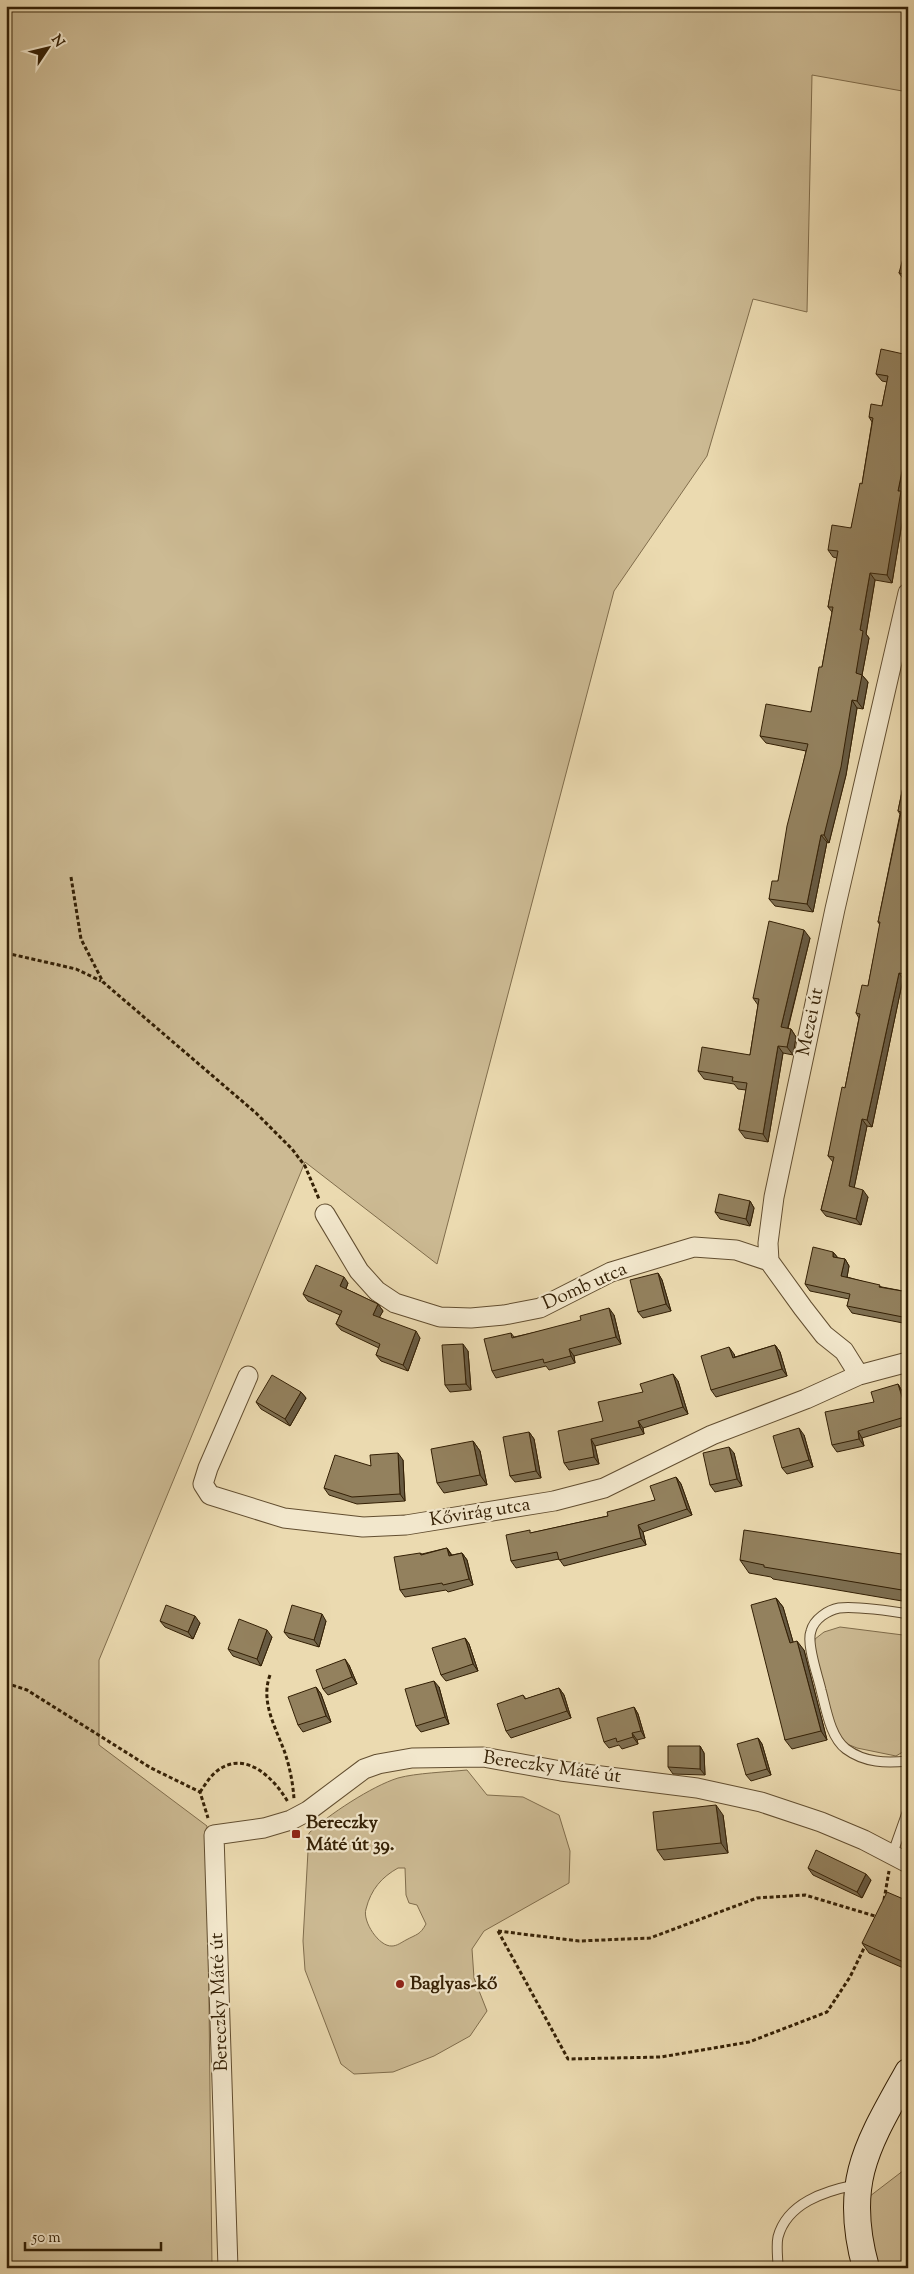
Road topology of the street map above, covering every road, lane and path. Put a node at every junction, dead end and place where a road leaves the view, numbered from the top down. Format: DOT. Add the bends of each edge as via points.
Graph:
graph roads {
  1 [pos="908,593"];
  2 [pos="71,877"];
  3 [pos="6,953"];
  4 [pos="103,982"];
  5 [pos="324,1214"];
  6 [pos="769,1261"];
  7 [pos="908,1362"];
  8 [pos="860,1375"];
  9 [pos="248,1376"];
  10 [pos="908,1614"];
  11 [pos="270,1675"];
  12 [pos="6,1683"];
  13 [pos="908,1761"];
  14 [pos="200,1792"];
  15 [pos="908,1810"];
  16 [pos="296,1817"];
  17 [pos="214,1835"];
  18 [pos="900,1859"];
  19 [pos="879,1917"];
  20 [pos="875,1926"];
  21 [pos="867,1942"];
  22 [pos="908,2072"];
  23 [pos="858,2185"];
  24 [pos="228,2268"];
  25 [pos="778,2268"];
  26 [pos="866,2268"];
  1 -- 6 [label="street, Mezei út" via="835,909 776,1187 768,1243"];
  2 -- 4 [label="path" via="81,939"];
  3 -- 4 [label="path" via="76,970"];
  4 -- 5 [label="path" via="256,1113 292,1149 305,1166"];
  5 -- 6 [label="street, Domb utca" via="359,1271 377,1291 395,1303 440,1318 488,1317 540,1308 611,1272 694,1248 736,1250"];
  6 -- 8 [label="street" via="802,1308 824,1335 844,1351"];
  7 -- 8 [label="street"];
  8 -- 9 [label="street, Kővirág utca" via="712,1435 604,1488 480,1514 363,1528 284,1518 210,1495 205,1490 202,1484 208,1468"];
  10 -- 13 [label="lane" via="839,1608 824,1613 818,1620 811,1631 810,1643 825,1708 836,1738 845,1749 883,1764"];
  11 -- 16 [label="path" via="266,1699 286,1756"];
  12 -- 14 [label="path" via="27,1690 151,1768"];
  14 -- 16 [label="path" via="227,1764 254,1766 282,1791"];
  14 -- 17 [label="path"];
  15 -- 18 [label="lane"];
  16 -- 17 [label="street, Bereczky Máté út" via="264,1828"];
  16 -- 18 [label="street, Bereczky Máté út" via="315,1807 364,1769 378,1764 412,1758 483,1757 561,1771 697,1788 761,1802 821,1822"];
  17 -- 24 [label="street, Bereczky Máté út"];
  18 -- 19 [label="path"];
  19 -- 20 [label="path"];
  19 -- 21 [label="path" via="805,1894 757,1898 650,1938 579,1941 498,1931 568,2059 661,2057 749,2042 827,2012"];
  22 -- 23 [label="main road" via="871,2139"];
  23 -- 25 [label="lane" via="816,2196 787,2218 778,2237"];
  23 -- 26 [label="main road" via="859,2243"];
}
